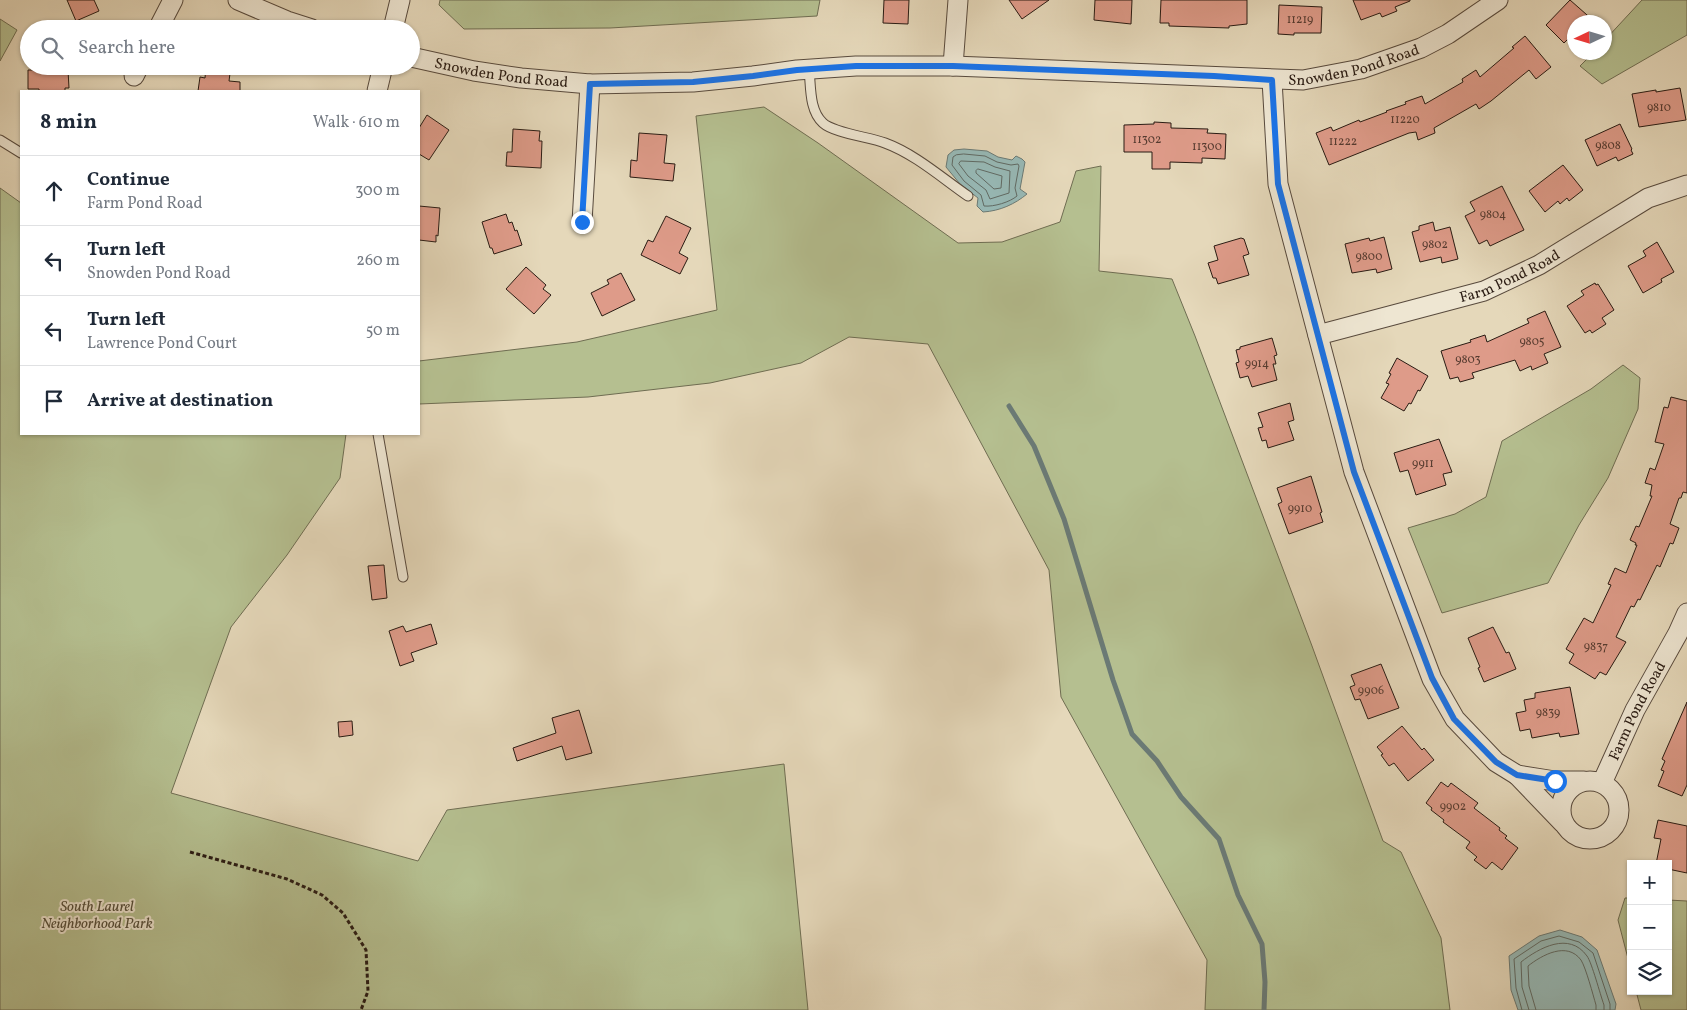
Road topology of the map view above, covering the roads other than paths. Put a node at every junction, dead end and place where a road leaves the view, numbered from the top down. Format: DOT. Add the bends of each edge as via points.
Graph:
graph roads {
  1 [pos="173,0"];
  2 [pos="238,0"];
  3 [pos="400,0"];
  4 [pos="958,0"];
  5 [pos="1498,0"];
  6 [pos="163,20"];
  7 [pos="284,20"];
  8 [pos="395,20"];
  9 [pos="420,59"];
  10 [pos="953,66"];
  11 [pos="809,69"];
  12 [pos="381,75"];
  13 [pos="1272,80"];
  14 [pos="590,84"];
  15 [pos="377,90"];
  16 [pos="0,140"];
  17 [pos="20,152"];
  18 [pos="1687,185"];
  19 [pos="968,196"];
  20 [pos="582,222"];
  21 [pos="1318,335"];
  22 [pos="378,435"];
  23 [pos="403,577"];
  24 [pos="1687,612"];
  25 [pos="1517,775"];
  26 [pos="1594,782"];
  27 [pos="1563,823"];
  1 -- 6 [label="street"];
  2 -- 7 [label="street"];
  3 -- 8 [label="street"];
  4 -- 10 [label="street"];
  5 -- 13 [label="street, Snowden Pond Road" via="1448,34 1388,61 1336,75"];
  9 -- 14 [label="street, Snowden Pond Road" via="521,78"];
  10 -- 11 [label="street, Snowden Pond Road"];
  10 -- 13 [label="street, Snowden Pond Road"];
  11 -- 14 [label="street, Snowden Pond Road" via="693,82"];
  11 -- 19 [label="lane" via="812,101 824,124 902,150"];
  12 -- 15 [label="street"];
  13 -- 21 [label="street" via="1278,184"];
  14 -- 20 [label="street"];
  16 -- 17 [label="lane"];
  18 -- 21 [label="street, Farm Pond Road" via="1648,198 1539,265 1484,291"];
  21 -- 25 [label="street" via="1354,472 1432,678 1454,719 1496,762"];
  22 -- 23 [label="lane"];
  24 -- 26 [label="street, Farm Pond Road"];
  25 -- 26 [label="street" via="1555,781"];
  25 -- 27 [label="street"];
  26 -- 27 [label="street" via="1576,784 1566,793 1561,812"];
  26 -- 27 [label="street" via="1611,789 1619,804 1617,823 1609,834 1600,839 1586,840 1576,837"];
}
